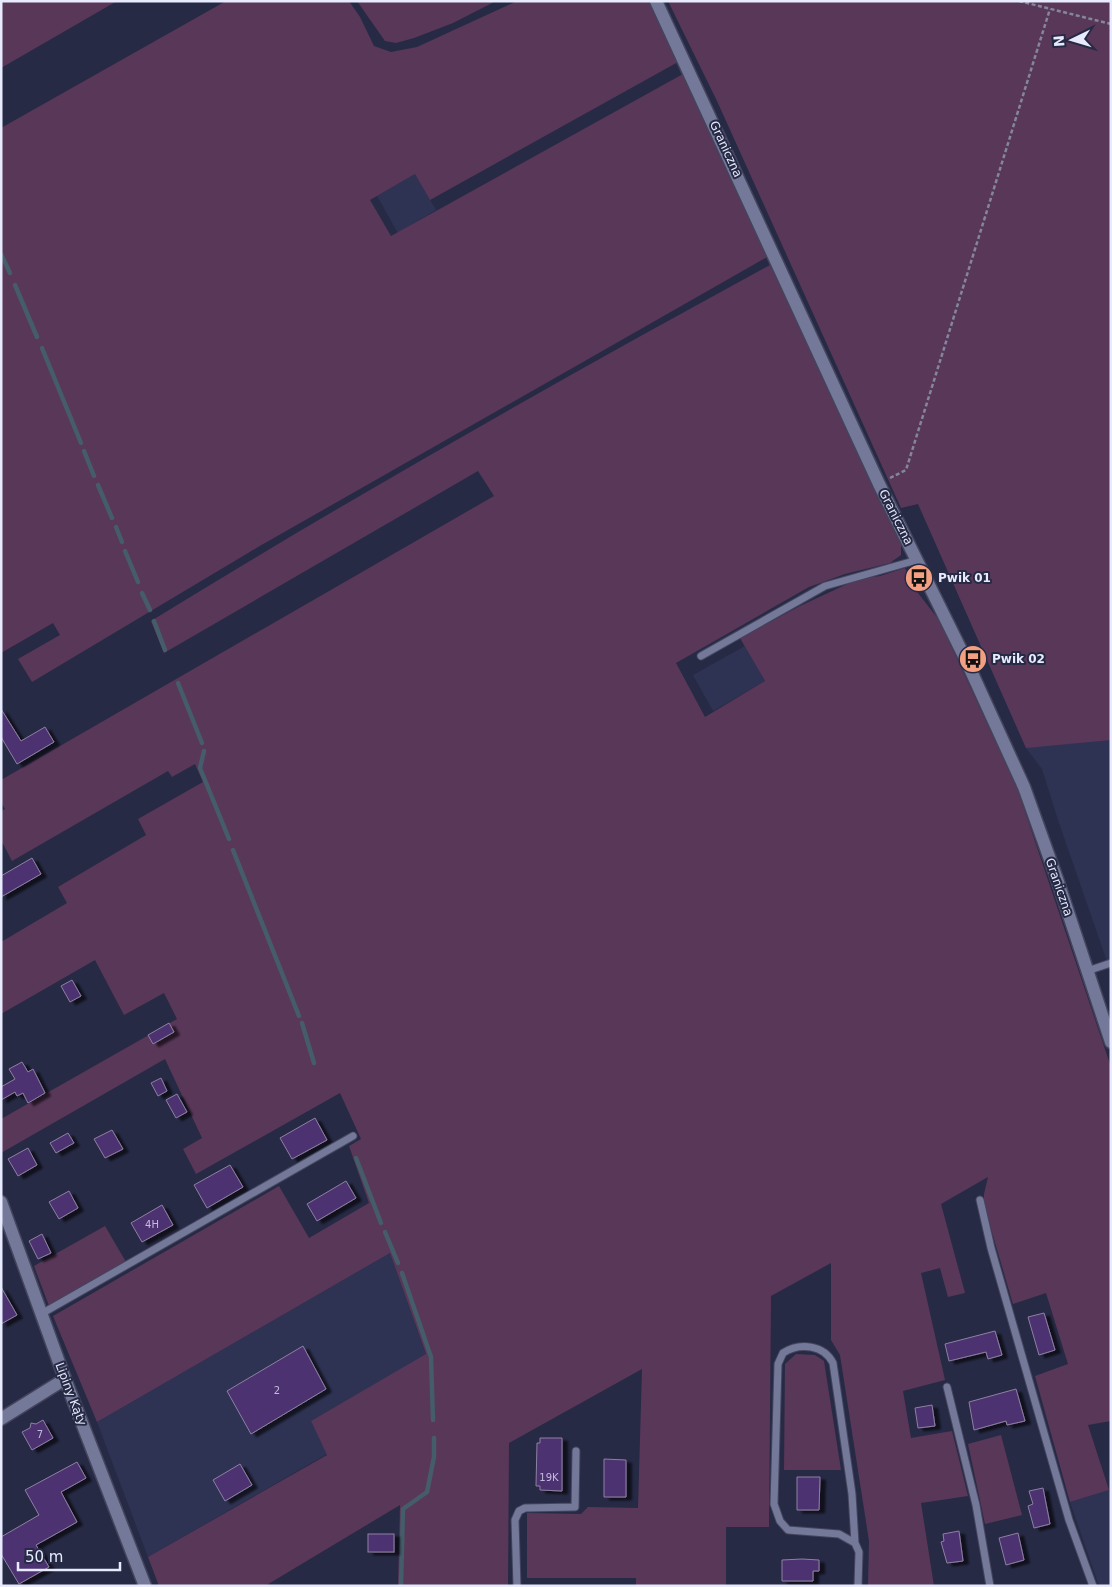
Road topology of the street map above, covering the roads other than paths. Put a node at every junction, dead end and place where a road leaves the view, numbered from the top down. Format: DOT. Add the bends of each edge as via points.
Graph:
graph roads {
  1 [pos="656,1"];
  2 [pos="918,560"];
  3 [pos="700,656"];
  4 [pos="1111,963"];
  5 [pos="1087,971"];
  6 [pos="1111,1042"];
  7 [pos="353,1136"];
  8 [pos="980,1200"];
  9 [pos="1,1202"];
  10 [pos="41,1314"];
  11 [pos="65,1379"];
  12 [pos="947,1387"];
  13 [pos="1,1419"];
  14 [pos="576,1451"];
  15 [pos="854,1542"];
  16 [pos="144,1586"];
  17 [pos="517,1586"];
  18 [pos="858,1586"];
  19 [pos="990,1586"];
  20 [pos="1093,1586"];
  1 -- 2 [label="street, Graniczna"];
  2 -- 3 [label="lane" via="825,586"];
  2 -- 5 [label="street, Graniczna" via="1024,787"];
  4 -- 5 [label="lane"];
  5 -- 6 [label="street, Graniczna"];
  7 -- 10 [label="lane"];
  8 -- 20 [label="lane" via="1069,1520"];
  9 -- 10 [label="street, Lipiny Kąty"];
  10 -- 11 [label="street, Lipiny Kąty"];
  11 -- 13 [label="street"];
  11 -- 16 [label="street, Lipiny Kąty"];
  12 -- 19 [label="lane" via="976,1505"];
  14 -- 17 [label="lane" via="575,1507 525,1508 517,1514"];
  15 -- 15 [label="lane" via="839,1534 788,1530 776,1512 778,1364 783,1352 796,1347 821,1349 833,1363 852,1494"];
  15 -- 18 [label="lane" via="859,1552"];
}
